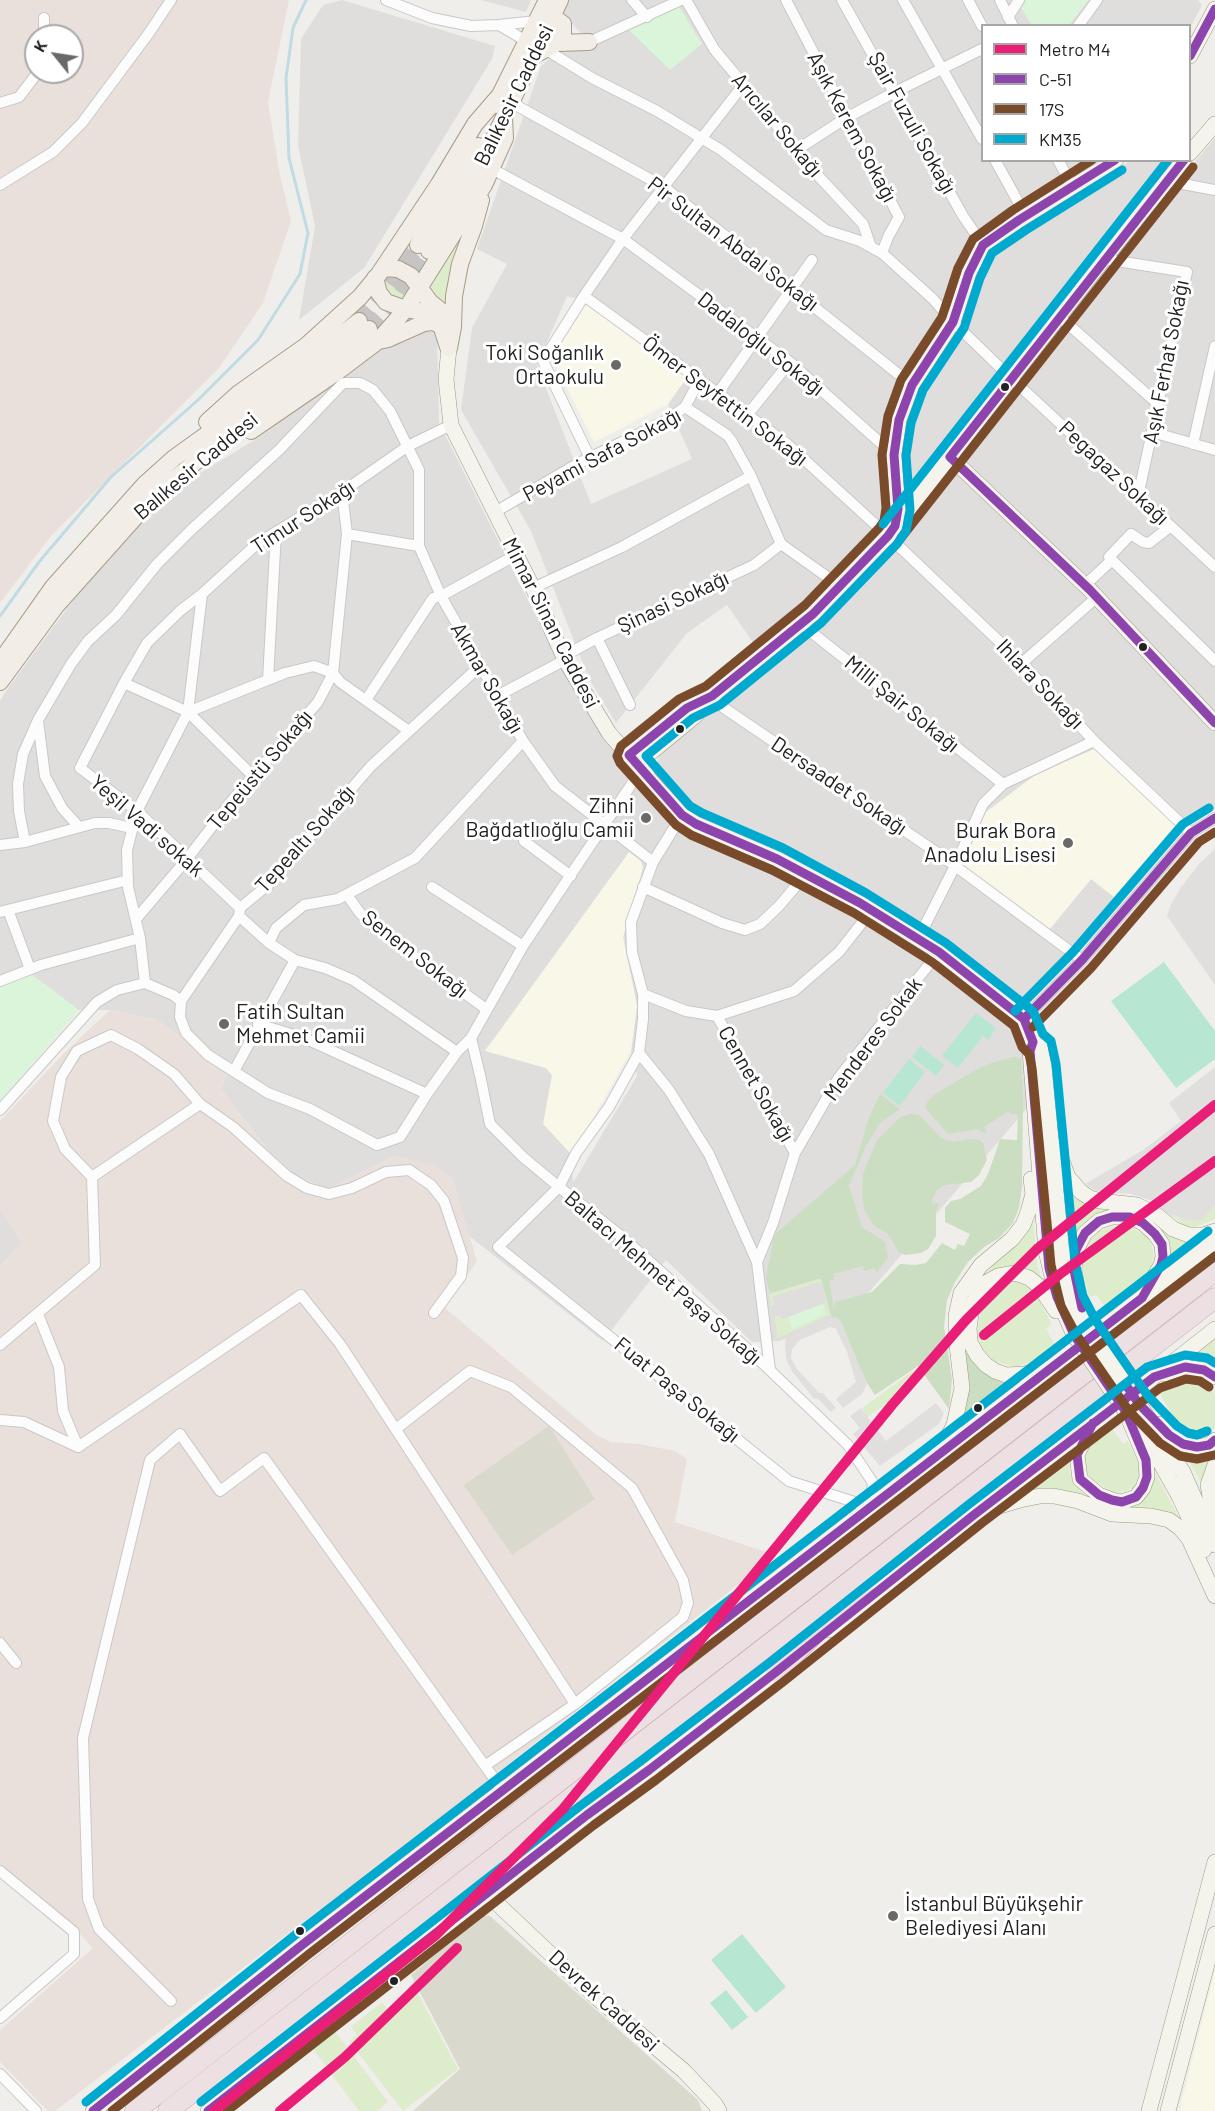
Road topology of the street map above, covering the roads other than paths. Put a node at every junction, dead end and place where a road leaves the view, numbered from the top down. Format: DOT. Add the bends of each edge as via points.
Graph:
graph roads {
  1 [pos="171,0"];
  2 [pos="386,0"];
  3 [pos="632,0"];
  4 [pos="681,0"];
  5 [pos="686,0"];
  6 [pos="786,0"];
  7 [pos="842,0"];
  8 [pos="903,0"];
  9 [pos="968,0"];
  10 [pos="1000,0"];
  11 [pos="1019,0"];
  12 [pos="1096,0"];
  13 [pos="549,9"];
  14 [pos="1215,9"];
  15 [pos="647,17"];
  16 [pos="44,18"];
  17 [pos="1010,21"];
  18 [pos="44,24"];
  19 [pos="981,24"];
  20 [pos="1079,24"];
  21 [pos="499,25"];
  22 [pos="589,42"];
  23 [pos="541,47"];
  24 [pos="981,49"];
  25 [pos="1191,54"];
  26 [pos="942,68"];
  27 [pos="30,84"];
  28 [pos="744,84"];
  29 [pos="895,92"];
  30 [pos="505,99"];
  31 [pos="0,103"];
  32 [pos="504,118"];
  33 [pos="846,118"];
  34 [pos="1215,124"];
  35 [pos="981,137"];
  36 [pos="702,139"];
  37 [pos="795,150"];
  38 [pos="1191,152"];
  39 [pos="996,162"];
  40 [pos="1059,162"];
  41 [pos="1113,162"];
  42 [pos="1182,162"];
  43 [pos="492,169"];
  44 [pos="1167,181"];
  45 [pos="0,185"];
  46 [pos="484,185"];
  47 [pos="664,187"];
  48 [pos="1073,187"];
  49 [pos="1215,190"];
  50 [pos="1026,216"];
  51 [pos="623,239"];
  52 [pos="983,245"];
  53 [pos="872,247"];
  54 [pos="882,253"];
  55 [pos="1104,259"];
  56 [pos="812,260"];
  57 [pos="379,273"];
  58 [pos="420,288"];
  59 [pos="792,288"];
  60 [pos="584,296"];
  61 [pos="406,309"];
  62 [pos="1060,317"];
  63 [pos="953,322"];
  64 [pos="447,326"];
  65 [pos="369,330"];
  66 [pos="757,338"];
  67 [pos="1215,346"];
  68 [pos="449,348"];
  69 [pos="790,362"];
  70 [pos="1012,378"];
  71 [pos="700,379"];
  72 [pos="912,386"];
  73 [pos="718,393"];
  74 [pos="1158,404"];
  75 [pos="685,407"];
  76 [pos="748,414"];
  77 [pos="451,425"];
  78 [pos="1152,432"];
  79 [pos="1193,444"];
  80 [pos="408,446"];
  81 [pos="1215,450"];
  82 [pos="894,455"];
  83 [pos="950,457"];
  84 [pos="590,458"];
  85 [pos="178,464"];
  86 [pos="751,476"];
  87 [pos="897,479"];
  88 [pos="928,484"];
  89 [pos="342,492"];
  90 [pos="1138,496"];
  91 [pos="495,512"];
  92 [pos="1171,526"];
  93 [pos="891,531"];
  94 [pos="276,532"];
  95 [pos="347,534"];
  96 [pos="781,544"];
  97 [pos="419,546"];
  98 [pos="516,555"];
  99 [pos="1112,560"];
  100 [pos="1215,567"];
  101 [pos="1084,585"];
  102 [pos="840,586"];
  103 [pos="533,588"];
  104 [pos="202,594"];
  105 [pos="441,596"];
  106 [pos="1096,598"];
  107 [pos="801,624"];
  108 [pos="597,638"];
  109 [pos="566,660"];
  110 [pos="1215,661"];
  111 [pos="0,662"];
  112 [pos="1022,663"];
  113 [pos="480,666"];
  114 [pos="333,674"];
  115 [pos="268,680"];
  116 [pos="0,682"];
  117 [pos="124,683"];
  118 [pos="498,696"];
  119 [pos="712,696"];
  120 [pos="366,700"];
  121 [pos="630,705"];
  122 [pos="188,712"];
  123 [pos="38,720"];
  124 [pos="1215,723"];
  125 [pos="409,731"];
  126 [pos="522,741"];
  127 [pos="1094,741"];
  128 [pos="630,755"];
  129 [pos="644,773"];
  130 [pos="254,776"];
  131 [pos="1003,784"];
  132 [pos="137,811"];
  133 [pos="682,815"];
  134 [pos="1215,818"];
  135 [pos="605,824"];
  136 [pos="79,827"];
  137 [pos="132,828"];
  138 [pos="1191,832"];
  139 [pos="524,841"];
  140 [pos="25,842"];
  141 [pos="0,845"];
  142 [pos="187,859"];
  143 [pos="652,862"];
  144 [pos="955,866"];
  145 [pos="806,874"];
  146 [pos="571,876"];
  147 [pos="128,880"];
  148 [pos="432,887"];
  149 [pos="643,887"];
  150 [pos="347,895"];
  151 [pos="872,910"];
  152 [pos="4,911"];
  153 [pos="240,912"];
  154 [pos="136,919"];
  155 [pos="140,938"];
  156 [pos="918,939"];
  157 [pos="269,943"];
  158 [pos="523,946"];
  159 [pos="939,952"];
  160 [pos="295,960"];
  161 [pos="1082,960"];
  162 [pos="30,969"];
  163 [pos="0,981"];
  164 [pos="145,983"];
  165 [pos="643,994"];
  166 [pos="182,1001"];
  167 [pos="486,1009"];
  168 [pos="717,1016"];
  169 [pos="1024,1019"];
  170 [pos="258,1024"];
  171 [pos="471,1038"];
  172 [pos="1033,1042"];
  173 [pos="458,1052"];
  174 [pos="639,1053"];
  175 [pos="1044,1066"];
  176 [pos="234,1071"];
  177 [pos="426,1094"];
  178 [pos="1034,1095"];
  179 [pos="200,1104"];
  180 [pos="0,1110"];
  181 [pos="795,1153"];
  182 [pos="93,1177"];
  183 [pos="559,1187"];
  184 [pos="1215,1231"];
  185 [pos="1215,1241"];
  186 [pos="757,1262"];
  187 [pos="1215,1271"];
  188 [pos="1142,1298"];
  189 [pos="1215,1298"];
  190 [pos="434,1313"];
  191 [pos="38,1314"];
  192 [pos="1215,1329"];
  193 [pos="1080,1331"];
  194 [pos="0,1345"];
  195 [pos="1058,1363"];
  196 [pos="770,1370"];
  197 [pos="1154,1377"];
  198 [pos="1215,1377"];
  199 [pos="1132,1408"];
  200 [pos="0,1420"];
  201 [pos="1093,1423"];
  202 [pos="396,1429"];
  203 [pos="1215,1440"];
  204 [pos="78,1447"];
  205 [pos="1215,1465"];
  206 [pos="924,1466"];
  207 [pos="971,1488"];
  208 [pos="870,1508"];
  209 [pos="975,1514"];
  210 [pos="1215,1524"];
  211 [pos="1215,1545"];
  212 [pos="1215,1584"];
  213 [pos="1215,1596"];
  214 [pos="0,1643"];
  215 [pos="16,1663"];
  216 [pos="776,1672"];
  217 [pos="574,1704"];
  218 [pos="486,1765"];
  219 [pos="502,1791"];
  220 [pos="1215,1862"];
  221 [pos="0,1871"];
  222 [pos="486,1893"];
  223 [pos="1215,1934"];
  224 [pos="171,2001"];
  225 [pos="0,2018"];
  226 [pos="0,2074"];
  227 [pos="36,2111"];
  228 [pos="93,2111"];
  229 [pos="135,2111"];
  230 [pos="168,2111"];
  231 [pos="208,2111"];
  232 [pos="719,2111"];
  233 [pos="1149,2111"];
  234 [pos="1168,2111"];
  1 -- 45 [label="street" via="74,131 53,152"];
  2 -- 21 [label="street" via="432,18 471,26"];
  3 -- 15 [label="street"];
  4 -- 15 [label="street"];
  5 -- 28 [label="street, Arıcılar Sokağı" via="714,50"];
  6 -- 33 [label="street, Aşık Kerem Sokağı"];
  7 -- 29 [label="street, Şair Fuzuli Sokağı"];
  8 -- 26 [label="street"];
  9 -- 19 [label="street"];
  10 -- 17 [label="street"];
  11 -- 17 [label="street"];
  12 -- 20 [label="street"];
  13 -- 21 [label="street"];
  13 -- 22 [label="main road"];
  13 -- 23 [label="main road, Balıkesir Caddesi"];
  13 -- 23 [label="main road" via="563,34"];
  14 -- 25 [label="main road"];
  15 -- 22 [label="street"];
  16 -- 18 [label="street"];
  21 -- 23 [label="street, Pegagaz Sokağı"];
  22 -- 23 [label="main road"];
  23 -- 30 [label="main road, Balıkesir Caddesi"];
  23 -- 36 [label="street, Pegagaz Sokağı"];
  24 -- 26 [label="street"];
  26 -- 29 [label="street"];
  26 -- 35 [label="street"];
  27 -- 31 [label="street" via="19,96"];
  28 -- 36 [label="street"];
  28 -- 37 [label="street, Arıcılar Sokağı"];
  29 -- 33 [label="street"];
  29 -- 52 [label="street, Şair Fuzuli Sokağı"];
  30 -- 32 [label="main road, Balıkesir Caddesi"];
  30 -- 32 [label="main road, Balıkesir Caddesi" via="423,248 466,190"];
  30 -- 47 [label="street, Pir Sultan Abdal Sokağı"];
  30 -- 57 [label="main road" via="475,124"];
  32 -- 43 [label="main road" via="505,138"];
  33 -- 37 [label="street"];
  33 -- 54 [label="street, Aşık Kerem Sokağı" via="899,217"];
  34 -- 38 [label="main road"];
  36 -- 47 [label="street"];
  36 -- 53 [label="street, Pegagaz Sokağı" via="825,230"];
  37 -- 53 [label="street, Arıcılar Sokağı" via="863,224"];
  39 -- 50 [label="street"];
  40 -- 48 [label="street"];
  41 -- 48 [label="main road"];
  42 -- 44 [label="main road"];
  43 -- 46 [label="main road"];
  43 -- 51 [label="street, Dadaloğlu Sokağı"];
  44 -- 49 [label="street"];
  44 -- 55 [label="main road"];
  46 -- 58 [label="main road"];
  46 -- 64 [label="main road" via="460,264"];
  47 -- 51 [label="street"];
  47 -- 59 [label="street, Pir Sultan Abdal Sokağı"];
  48 -- 50 [label="main road"];
  50 -- 52 [label="main road"];
  51 -- 60 [label="street"];
  51 -- 66 [label="street, Dadaloğlu Sokağı"];
  52 -- 63 [label="main road"];
  53 -- 54 [label="street, Pegagaz Sokağı"];
  54 -- 63 [label="street, Pegagaz Sokağı"];
  55 -- 62 [label="main road"];
  55 -- 74 [label="street, Aşık Ferhat Sokağı" via="1187,272"];
  56 -- 59 [label="street"];
  57 -- 58 [label="main road" via="398,269 416,280"];
  57 -- 61 [label="main road" via="377,288 382,299"];
  57 -- 85 [label="main road" via="341,316 239,393 196,432"];
  58 -- 61 [label="main road"];
  58 -- 64 [label="main road" via="448,317"];
  59 -- 66 [label="street"];
  59 -- 72 [label="street, Pir Sultan Abdal Sokağı"];
  60 -- 71 [label="street, Ömer Seyfettin Sokağı"];
  60 -- 84 [label="street" via="543,362"];
  61 -- 64 [label="main road" via="424,312"];
  61 -- 65 [label="main road"];
  62 -- 70 [label="main road"];
  62 -- 74 [label="street"];
  63 -- 70 [label="street, Pegagaz Sokağı"];
  63 -- 72 [label="main road"];
  64 -- 65 [label="main road" via="424,323 388,339"];
  64 -- 68 [label="main road"];
  65 -- 85 [label="main road, Balıkesir Caddesi" via="237,428"];
  66 -- 69 [label="street, Dadaloğlu Sokağı"];
  66 -- 73 [label="street"];
  67 -- 79 [label="street"];
  68 -- 77 [label="main road, Mimar Sinan Caddesi" via="446,379"];
  69 -- 76 [label="street"];
  69 -- 82 [label="street, Dadaloğlu Sokağı"];
  70 -- 83 [label="main road"];
  70 -- 90 [label="street, Pegagaz Sokağı"];
  71 -- 73 [label="street, Ömer Seyfettin Sokağı"];
  71 -- 75 [label="street"];
  72 -- 82 [label="main road" via="899,420"];
  73 -- 76 [label="street, Ömer Seyfettin Sokağı"];
  74 -- 78 [label="street, Aşık Ferhat Sokağı"];
  75 -- 84 [label="street, Peyami Safa Sokağı"];
  75 -- 86 [label="street, Peyami Safa Sokağı" via="727,435"];
  76 -- 93 [label="street, Ömer Seyfettin Sokağı"];
  77 -- 80 [label="street, Timur Sokağı"];
  77 -- 91 [label="main road, Mimar Sinan Caddesi"];
  78 -- 79 [label="street"];
  78 -- 90 [label="street, Aşık Ferhat Sokağı"];
  79 -- 81 [label="street"];
  80 -- 89 [label="street, Timur Sokağı"];
  80 -- 97 [label="street, Akmar Sokağı" via="419,471"];
  80 -- 123 [label="street, Akmar Sokağı" via="390,411 373,390 360,383 344,384 158,564 116,615 88,640"];
  82 -- 87 [label="main road"];
  83 -- 88 [label="main road"];
  83 -- 101 [label="main road"];
  84 -- 91 [label="street, Peyami Safa Sokağı"];
  85 -- 111 [label="main road, Balıkesir Caddesi" via="137,493 53,587"];
  85 -- 116 [label="main road, Balıkesir Caddesi" via="56,606"];
  86 -- 96 [label="street, Peyami Safa Sokağı"];
  86 -- 103 [label="street" via="622,546"];
  87 -- 88 [label="main road" via="903,486 915,489"];
  87 -- 93 [label="main road" via="898,509"];
  88 -- 93 [label="main road"];
  89 -- 94 [label="street, Timur Sokağı"];
  89 -- 95 [label="street"];
  90 -- 92 [label="street, Pegagaz Sokağı"];
  91 -- 98 [label="main road, Mimar Sinan Caddesi"];
  92 -- 99 [label="street" via="1149,543 1131,534 1109,557"];
  92 -- 100 [label="street, Pegagaz Sokağı"];
  93 -- 102 [label="main road"];
  93 -- 112 [label="street, Ihlara Sokağı"];
  94 -- 104 [label="street, Timur Sokağı" via="258,543"];
  94 -- 115 [label="street"];
  95 -- 97 [label="street"];
  95 -- 114 [label="street"];
  96 -- 102 [label="street"];
  96 -- 108 [label="street, Şinasi Sokağı" via="754,565"];
  97 -- 105 [label="street, Akmar Sokağı"];
  98 -- 103 [label="main road, Mimar Sinan Caddesi"];
  98 -- 105 [label="street"];
  99 -- 101 [label="street"];
  99 -- 110 [label="street"];
  101 -- 106 [label="main road"];
  102 -- 107 [label="main road"];
  103 -- 109 [label="main road, Mimar Sinan Caddesi"];
  104 -- 117 [label="street, Yeşil Vadi sokak" via="147,644"];
  104 -- 122 [label="street"];
  105 -- 113 [label="street, Akmar Sokağı"];
  105 -- 120 [label="street" via="433,598"];
  106 -- 112 [label="street"];
  106 -- 124 [label="main road"];
  107 -- 119 [label="main road"];
  107 -- 131 [label="street, Milli Şair Sokağı"];
  108 -- 109 [label="street, Şinasi Sokağı" via="573,651"];
  108 -- 121 [label="street"];
  109 -- 118 [label="street, Şinasi Sokağı"];
  109 -- 128 [label="main road, Mimar Sinan Caddesi" via="606,728"];
  112 -- 127 [label="street, Ihlara Sokağı"];
  113 -- 118 [label="street, Akmar Sokağı"];
  113 -- 125 [label="street, Tepealtı Sokağı"];
  114 -- 115 [label="street" via="314,666"];
  114 -- 120 [label="street"];
  114 -- 130 [label="street, Tepeüstü Sokağı" via="318,702"];
  115 -- 122 [label="street"];
  117 -- 122 [label="street"];
  117 -- 132 [label="street, Yeşil Vadi sokak" via="80,768"];
  118 -- 126 [label="street, Akmar Sokağı"];
  119 -- 128 [label="main road" via="687,708"];
  119 -- 129 [label="main road" via="694,717 644,758"];
  119 -- 144 [label="street, Dersaadet Sokağı"];
  120 -- 125 [label="street"];
  122 -- 130 [label="street"];
  122 -- 132 [label="street"];
  123 -- 136 [label="street" via="45,776 62,808"];
  123 -- 140 [label="street" via="23,754 18,784"];
  125 -- 153 [label="street, Tepealtı Sokağı" via="371,766"];
  126 -- 135 [label="street, Akmar Sokağı" via="555,786"];
  126 -- 150 [label="street" via="415,858"];
  127 -- 131 [label="street"];
  127 -- 138 [label="street, Ihlara Sokağı"];
  128 -- 129 [label="main road, Mimar Sinan Caddesi"];
  129 -- 133 [label="main road, Mimar Sinan Caddesi"];
  129 -- 135 [label="street"];
  130 -- 142 [label="street, Tepeüstü Sokağı"];
  131 -- 144 [label="street" via="983,804"];
  132 -- 137 [label="street"];
  132 -- 142 [label="street, Yeşil Vadi sokak"];
  133 -- 143 [label="street"];
  133 -- 145 [label="main road, Mimar Sinan Caddesi"];
  134 -- 138 [label="street"];
  135 -- 143 [label="street, Akmar Sokağı"];
  135 -- 146 [label="street"];
  136 -- 137 [label="street" via="109,823"];
  136 -- 140 [label="street"];
  137 -- 147 [label="street" via="127,850"];
  138 -- 161 [label="street"];
  139 -- 146 [label="street"];
  140 -- 141 [label="street"];
  142 -- 153 [label="street, Yeşil Vadi sokak"];
  142 -- 154 [label="street, Tepeüstü Sokağı"];
  143 -- 149 [label="street"];
  144 -- 156 [label="street"];
  144 -- 161 [label="street, Dersaadet Sokağı"];
  145 -- 149 [label="street" via="760,924 745,930"];
  145 -- 151 [label="main road, Mimar Sinan Caddesi"];
  146 -- 158 [label="street"];
  147 -- 152 [label="street"];
  147 -- 154 [label="street"];
  148 -- 158 [label="street"];
  149 -- 165 [label="street" via="631,922 632,952"];
  150 -- 157 [label="street" via="304,905 276,928"];
  150 -- 167 [label="street, Senem Sokağı" via="382,933"];
  151 -- 156 [label="main road, Mimar Sinan Caddesi"];
  151 -- 168 [label="street" via="839,952 795,991"];
  152 -- 162 [label="street"];
  153 -- 157 [label="street, Yeşil Vadi sokak"];
  153 -- 166 [label="street, Tepealtı Sokağı"];
  154 -- 155 [label="street"];
  155 -- 162 [label="street"];
  155 -- 164 [label="street"];
  156 -- 159 [label="main road, Mimar Sinan Caddesi"];
  157 -- 160 [label="street, Yeşil Vadi sokak"];
  158 -- 167 [label="street"];
  159 -- 169 [label="main road, Mimar Sinan Caddesi"];
  159 -- 181 [label="street, Menderes Sokak" via="839,1077"];
  160 -- 170 [label="street"];
  160 -- 173 [label="street, Yeşil Vadi sokak" via="353,980"];
  161 -- 169 [label="street"];
  162 -- 163 [label="street"];
  164 -- 166 [label="street"];
  164 -- 180 [label="street" via="117,990 97,1002"];
  165 -- 168 [label="street" via="686,1011"];
  165 -- 174 [label="street"];
  166 -- 176 [label="street" via="180,1017 186,1033 208,1055"];
  167 -- 171 [label="street"];
  168 -- 181 [label="street, Cennet Sokağı"];
  169 -- 172 [label="main road"];
  170 -- 176 [label="street"];
  170 -- 177 [label="street" via="304,1038"];
  171 -- 173 [label="street"];
  171 -- 183 [label="street, Baltacı Mehmet Paşa Sokağı" via="490,1124"];
  172 -- 175 [label="main road" via="1040,1046"];
  172 -- 178 [label="main road" via="1030,1051"];
  173 -- 177 [label="street"];
  174 -- 183 [label="street"];
  174 -- 186 [label="street" via="669,1090 708,1154"];
  175 -- 184 [label="main road" via="1061,1158 1068,1177 1081,1192 1100,1201 1137,1205 1189,1235"];
  175 -- 193 [label="main road" via="1063,1264"];
  176 -- 177 [label="street" via="268,1093 310,1109 377,1145 400,1137"];
  178 -- 193 [label="main road" via="1046,1251 1057,1297"];
  178 -- 206 [label="main road" via="1033,1194 1028,1212 1012,1239 981,1264 961,1293 956,1316 963,1388 960,1405 947,1438"];
  179 -- 182 [label="street"];
  179 -- 182 [label="street" via="174,1074 111,1035 77,1051 61,1077 53,1121 65,1149"];
  179 -- 190 [label="street" via="307,1188 329,1194 386,1172 409,1170 431,1185 444,1201 463,1258 461,1276"];
  181 -- 186 [label="street, Menderes Sokak"];
  182 -- 191 [label="street" via="95,1265"];
  183 -- 196 [label="street, Baltacı Mehmet Paşa Sokağı" via="621,1236"];
  183 -- 208 [label="street, Fuat Paşa Sokağı" via="498,1247 789,1481"];
  185 -- 188 [label="main road"];
  186 -- 196 [label="street"];
  187 -- 229 [label="highway"];
  188 -- 193 [label="main road" via="1161,1265 1162,1244 1143,1223 1130,1217 1099,1221 1085,1233 1076,1250"];
  188 -- 195 [label="main road"];
  189 -- 207 [label="highway"];
  191 -- 194 [label="street"];
  191 -- 204 [label="street" via="58,1367 63,1411"];
  192 -- 197 [label="main road"];
  193 -- 195 [label="main road" via="1029,1278 1015,1273 998,1276 977,1294 969,1328 970,1342 986,1365 1015,1375"];
  193 -- 199 [label="main road, bridge"];
  195 -- 206 [label="main road"];
  196 -- 208 [label="street, Baltacı Mehmet Paşa Sokağı" via="851,1448 873,1483"];
  197 -- 198 [label="main road" via="1185,1367 1204,1370"];
  197 -- 201 [label="main road"];
  199 -- 201 [label="main road" via="1147,1470 1143,1488 1136,1497 1122,1502 1099,1495 1080,1479 1077,1455"];
  199 -- 203 [label="main road" via="1183,1444 1197,1447"];
  199 -- 211 [label="main road" via="1183,1472"];
  199 -- 212 [label="main road" via="1190,1516"];
  200 -- 204 [label="street" via="24,1422"];
  201 -- 209 [label="main road"];
  202 -- 204 [label="street" via="340,1344 301,1295"];
  202 -- 217 [label="street"];
  202 -- 217 [label="street" via="470,1371 511,1387 632,1488 683,1580 688,1603 683,1617"];
  205 -- 210 [label="main road" via="1208,1485"];
  206 -- 208 [label="main road"];
  207 -- 216 [label="highway" via="838,1609"];
  207 -- 230 [label="highway"];
  208 -- 219 [label="main road"];
  209 -- 213 [label="main road" via="1020,1500 1054,1496 1112,1514 1169,1520 1189,1539"];
  209 -- 216 [label="main road"];
  214 -- 215 [label="street"];
  216 -- 222 [label="main road"];
  217 -- 218 [label="street"];
  218 -- 219 [label="street"];
  218 -- 224 [label="street" via="264,1458 220,1491 180,1434 150,1460 83,1738 88,1899 99,1929"];
  219 -- 228 [label="main road"];
  220 -- 233 [label="main road"];
  221 -- 225 [label="street" via="74,1932 74,1954"];
  222 -- 231 [label="main road"];
  222 -- 232 [label="main road, Devrek Caddesi" via="597,1998 684,2071"];
  223 -- 234 [label="main road"];
  226 -- 227 [label="street"];
}
